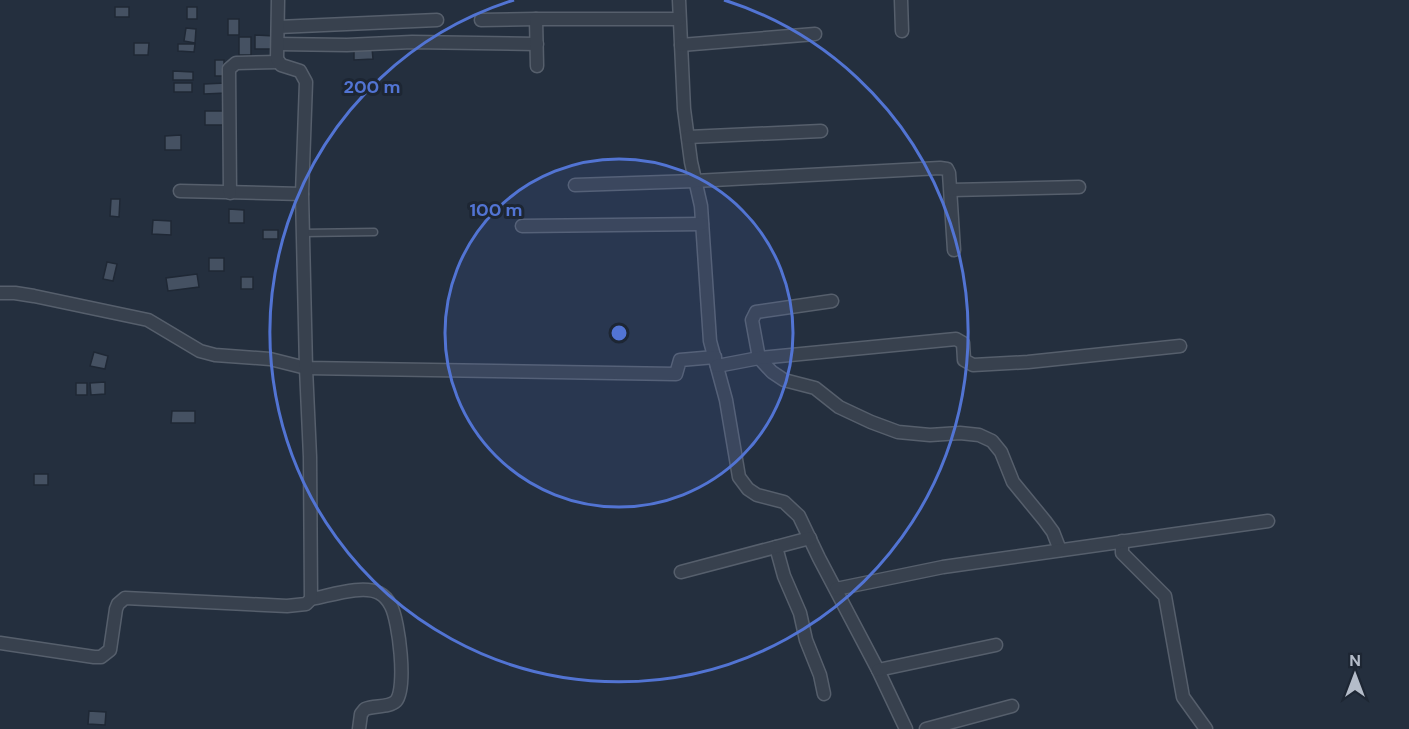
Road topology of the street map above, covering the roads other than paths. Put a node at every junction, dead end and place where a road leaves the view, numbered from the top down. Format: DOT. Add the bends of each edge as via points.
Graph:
graph roads {
  1 [pos="278,0"];
  2 [pos="679,0"];
  3 [pos="900,0"];
  4 [pos="536,19"];
  5 [pos="679,19"];
  6 [pos="436,20"];
  7 [pos="481,20"];
  8 [pos="278,27"];
  9 [pos="902,31"];
  10 [pos="815,34"];
  11 [pos="278,44"];
  12 [pos="537,44"];
  13 [pos="681,45"];
  14 [pos="279,62"];
  15 [pos="537,66"];
  16 [pos="821,131"];
  17 [pos="688,137"];
  18 [pos="695,181"];
  19 [pos="575,185"];
  20 [pos="1079,187"];
  21 [pos="951,190"];
  22 [pos="180,191"];
  23 [pos="230,193"];
  24 [pos="302,194"];
  25 [pos="702,224"];
  26 [pos="522,226"];
  27 [pos="374,232"];
  28 [pos="303,233"];
  29 [pos="954,250"];
  30 [pos="0,293"];
  31 [pos="832,301"];
  32 [pos="1180,346"];
  33 [pos="759,358"];
  34 [pos="716,362"];
  35 [pos="306,368"];
  36 [pos="1268,521"];
  37 [pos="810,538"];
  38 [pos="1122,541"];
  39 [pos="776,547"];
  40 [pos="1060,550"];
  41 [pos="681,572"];
  42 [pos="836,589"];
  43 [pos="311,599"];
  44 [pos="0,643"];
  45 [pos="996,645"];
  46 [pos="878,670"];
  47 [pos="824,694"];
  48 [pos="1012,706"];
  49 [pos="359,729"];
  50 [pos="906,729"];
  51 [pos="926,729"];
  52 [pos="1206,729"];
  1 -- 8 [label="street"];
  2 -- 5 [label="street"];
  3 -- 9 [label="street"];
  4 -- 5 [label="street"];
  4 -- 7 [label="street"];
  4 -- 12 [label="street"];
  5 -- 13 [label="street"];
  6 -- 8 [label="street"];
  8 -- 11 [label="street"];
  10 -- 13 [label="street"];
  11 -- 12 [label="street"];
  11 -- 14 [label="street"];
  12 -- 15 [label="street"];
  13 -- 17 [label="street"];
  14 -- 23 [label="street" via="237,63 229,69"];
  14 -- 24 [label="street" via="300,71 306,82"];
  16 -- 17 [label="street"];
  17 -- 18 [label="street"];
  18 -- 19 [label="street"];
  18 -- 21 [label="street" via="940,168 949,173"];
  18 -- 25 [label="street"];
  20 -- 21 [label="street"];
  21 -- 29 [label="street"];
  22 -- 23 [label="street"];
  23 -- 24 [label="street"];
  24 -- 28 [label="street"];
  25 -- 26 [label="street"];
  25 -- 34 [label="street" via="710,341"];
  27 -- 28 [label="lane"];
  28 -- 35 [label="street"];
  30 -- 35 [label="street" via="15,292 148,320 200,351 215,355 270,359"];
  31 -- 33 [label="street" via="754,314"];
  32 -- 33 [label="street" via="973,365 964,360 963,343 956,339"];
  33 -- 34 [label="street"];
  33 -- 40 [label="street" via="784,380 816,388 839,407 898,432 960,433 992,441 1013,482 1053,532"];
  34 -- 35 [label="street" via="680,360 676,374"];
  34 -- 37 [label="street" via="739,477 757,495 791,506"];
  35 -- 43 [label="street"];
  36 -- 38 [label="street"];
  37 -- 39 [label="street"];
  37 -- 42 [label="street"];
  38 -- 40 [label="street"];
  38 -- 52 [label="street" via="1122,552 1165,596 1183,697"];
  39 -- 41 [label="street"];
  39 -- 47 [label="street"];
  40 -- 42 [label="street" via="943,567"];
  42 -- 46 [label="street"];
  43 -- 44 [label="street" via="306,604 287,606 125,598 116,609 110,650 101,657"];
  43 -- 49 [label="street" via="367,589 386,597 392,608 400,643 398,696 391,704 365,709"];
  45 -- 46 [label="street"];
  46 -- 50 [label="street"];
  48 -- 51 [label="street"];
}
